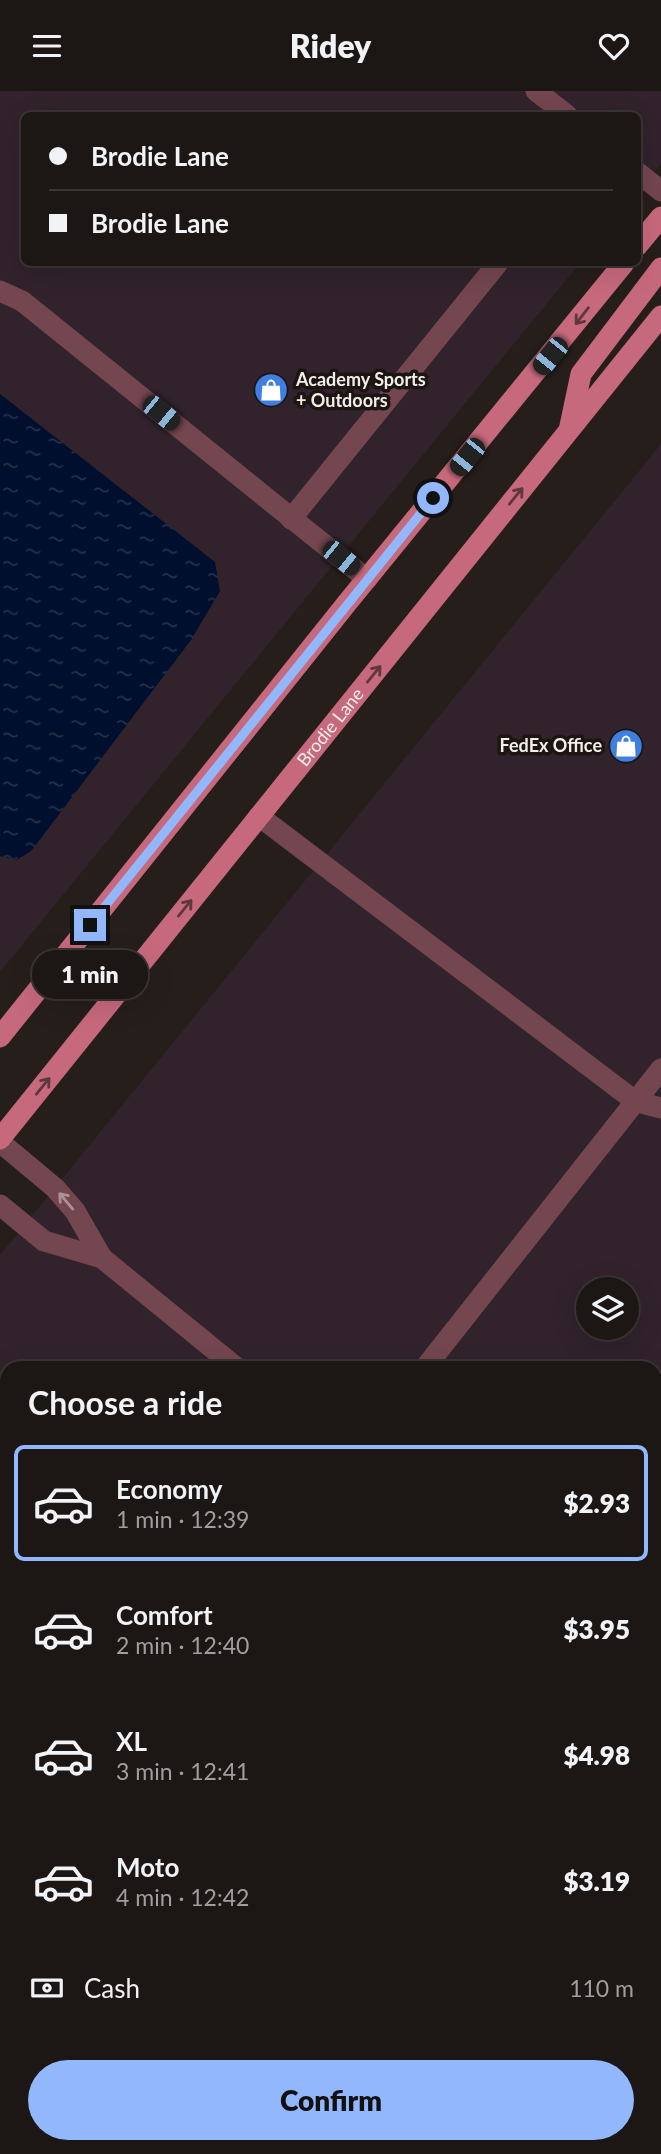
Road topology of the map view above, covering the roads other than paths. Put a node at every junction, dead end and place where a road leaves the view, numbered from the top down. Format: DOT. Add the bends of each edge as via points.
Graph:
graph roads {
  1 [pos="536,91"];
  2 [pos="563,112"];
  3 [pos="641,175"];
  4 [pos="661,191"];
  5 [pos="661,217"];
  6 [pos="641,241"];
  7 [pos="496,266"];
  8 [pos="622,266"];
  9 [pos="661,268"];
  10 [pos="0,291"];
  11 [pos="661,316"];
  12 [pos="568,432"];
  13 [pos="291,519"];
  14 [pos="367,579"];
  15 [pos="259,816"];
  16 [pos="0,1037"];
  17 [pos="661,1069"];
  18 [pos="635,1101"];
  19 [pos="661,1108"];
  20 [pos="0,1140"];
  21 [pos="0,1205"];
  22 [pos="102,1258"];
  23 [pos="228,1361"];
  24 [pos="431,1361"];
  1 -- 2 [label="street"];
  3 -- 4 [label="street"];
  5 -- 6 [label="main road"];
  7 -- 13 [label="street"];
  8 -- 14 [label="main road, one-way"];
  9 -- 12 [label="main road" via="581,374"];
  10 -- 13 [label="street" via="22,301"];
  11 -- 12 [label="main road, Brodie Lane"];
  15 -- 12 [label="main road, Brodie Lane, one-way"];
  13 -- 14 [label="street"];
  14 -- 16 [label="main road"];
  15 -- 18 [label="street"];
  20 -- 15 [label="main road, Brodie Lane, one-way"];
  17 -- 18 [label="street"];
  18 -- 19 [label="street"];
  18 -- 24 [label="street"];
  22 -- 20 [label="street, one-way" via="75,1211"];
  21 -- 22 [label="street" via="44,1241"];
  22 -- 23 [label="street"];
}
